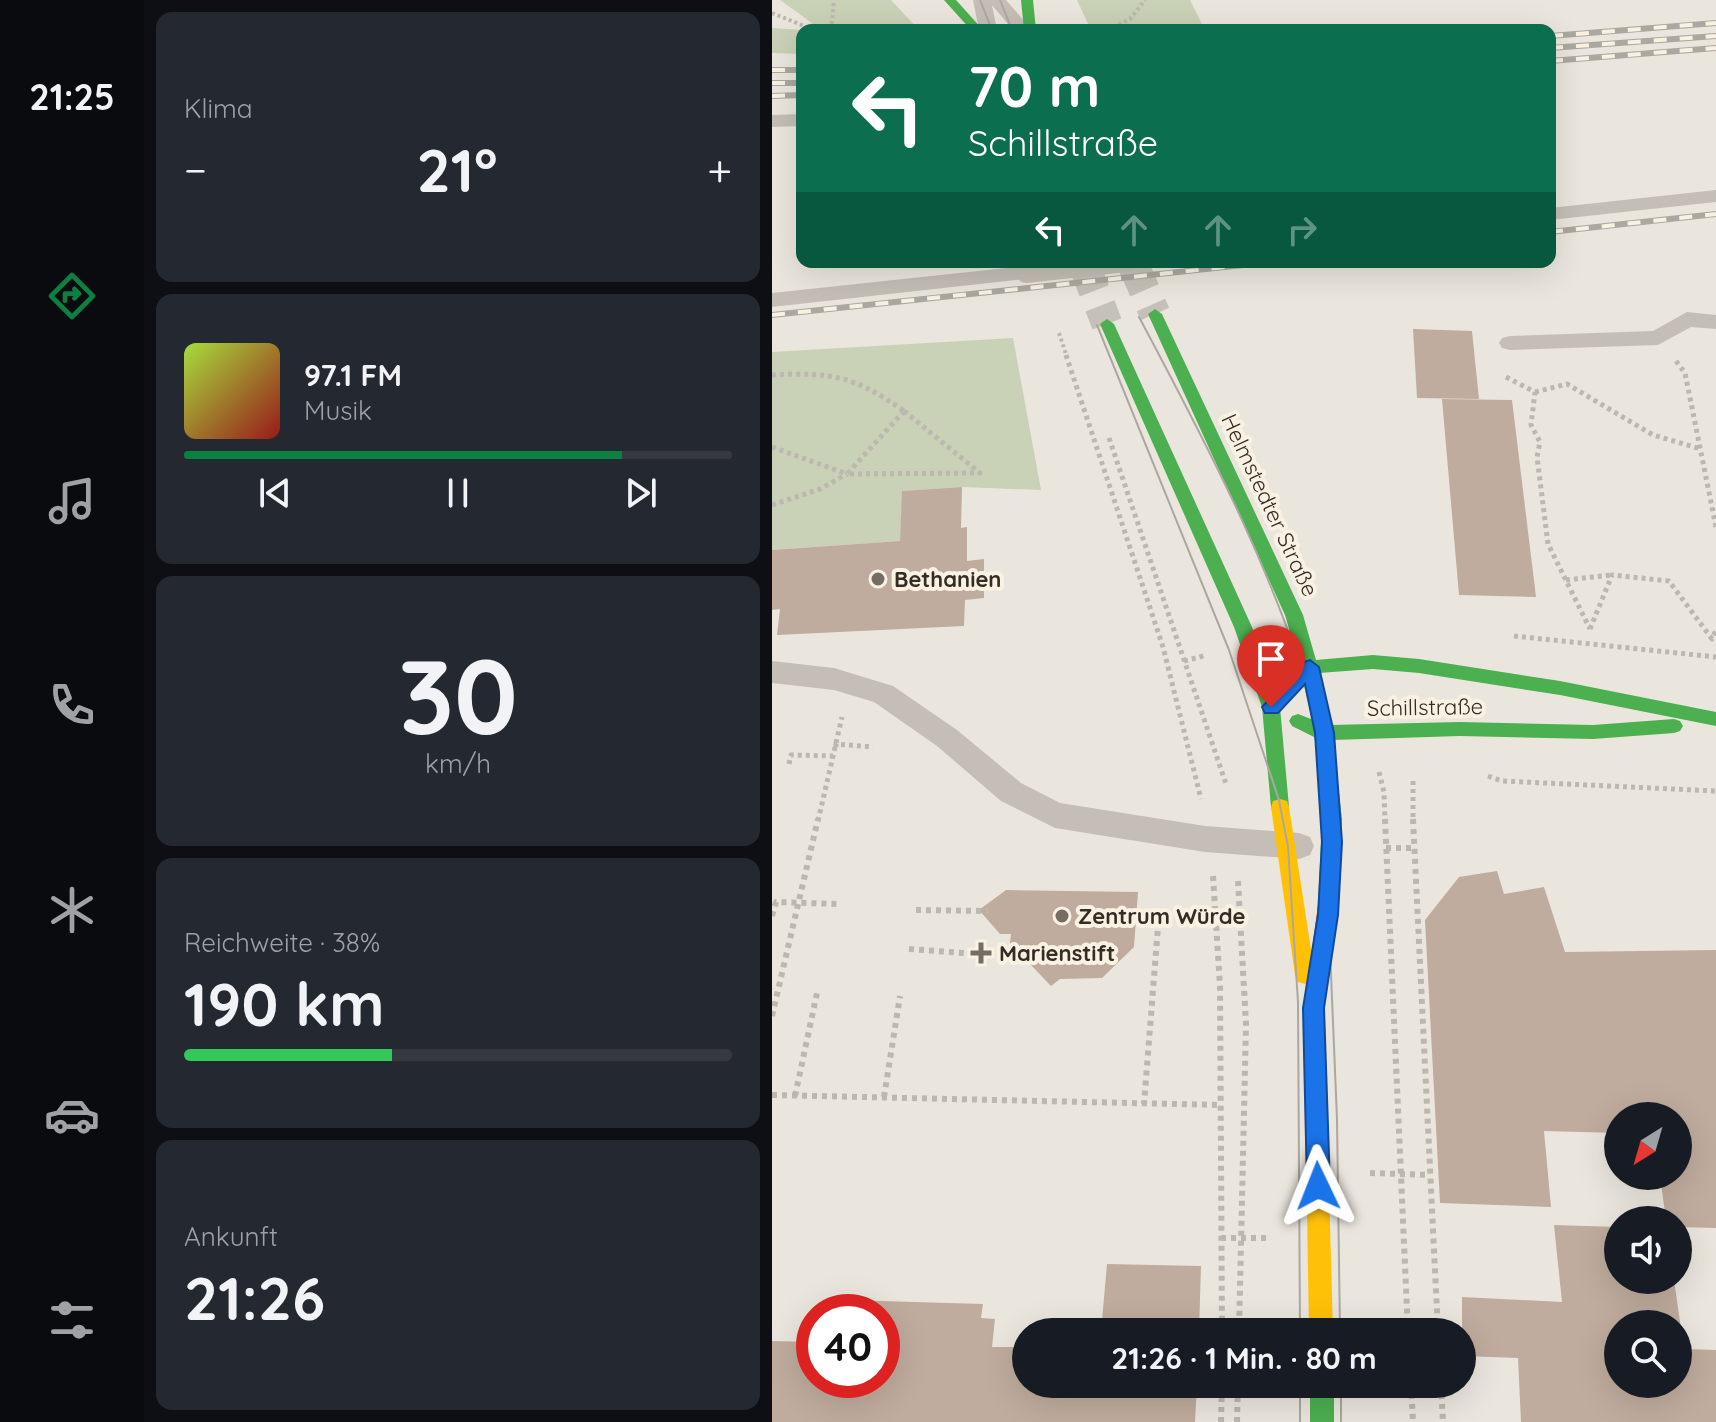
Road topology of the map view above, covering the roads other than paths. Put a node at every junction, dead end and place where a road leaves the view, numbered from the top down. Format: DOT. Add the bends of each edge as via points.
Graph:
graph roads {
  1 [pos="950,0"];
  2 [pos="982,0"];
  3 [pos="997,0"];
  4 [pos="1027,0"];
  5 [pos="972,24"];
  6 [pos="978,24"];
  7 [pos="1018,24"];
  8 [pos="1029,24"];
  9 [pos="796,120"];
  10 [pos="772,121"];
  11 [pos="1716,196"];
  12 [pos="1556,213"];
  13 [pos="1071,268"];
  14 [pos="772,300"];
  15 [pos="1155,314"];
  16 [pos="1716,322"];
  17 [pos="1107,324"];
  18 [pos="1510,343"];
  19 [pos="1310,667"];
  20 [pos="772,672"];
  21 [pos="1271,707"];
  22 [pos="1716,721"];
  23 [pos="1324,733"];
  24 [pos="1332,842"];
  25 [pos="1288,847"];
  26 [pos="1314,1008"];
  27 [pos="1321,1318"];
  28 [pos="1322,1398"];
  29 [pos="1322,1422"];
  1 -- 5 [label="main road"];
  2 -- 6 [label="lane"];
  3 -- 7 [label="lane"];
  4 -- 8 [label="main road"];
  9 -- 10 [label="lane"];
  11 -- 12 [label="lane"];
  13 -- 14 [label="lane, bridge"];
  15 -- 19 [label="main road, Helmstedter Straße" via="1294,615"];
  16 -- 18 [label="lane" via="1687,319 1658,338"];
  17 -- 21 [label="main road, Helmstedter Straße" via="1200,526"];
  19 -- 21 [label="main road"];
  19 -- 22 [label="main road, Schillstraße" via="1373,662 1419,666 1560,688"];
  19 -- 23 [label="main road, Helmstedter Straße"];
  20 -- 25 [label="lane" via="844,682 883,694 1011,792 1055,815"];
  21 -- 23 [label="main road, Schillstraße"];
  21 -- 25 [label="main road, Helmstedter Straße"];
  22 -- 23 [label="main road, Schillstraße" via="1593,732"];
  23 -- 24 [label="main road, Helmstedter Straße"];
  24 -- 25 [label="lane"];
  24 -- 26 [label="main road, Helmstedter Straße"];
  25 -- 26 [label="main road, Helmstedter Straße" via="1302,966"];
  26 -- 27 [label="main road, Helmstedter Straße"];
  28 -- 29 [label="main road"];
}
